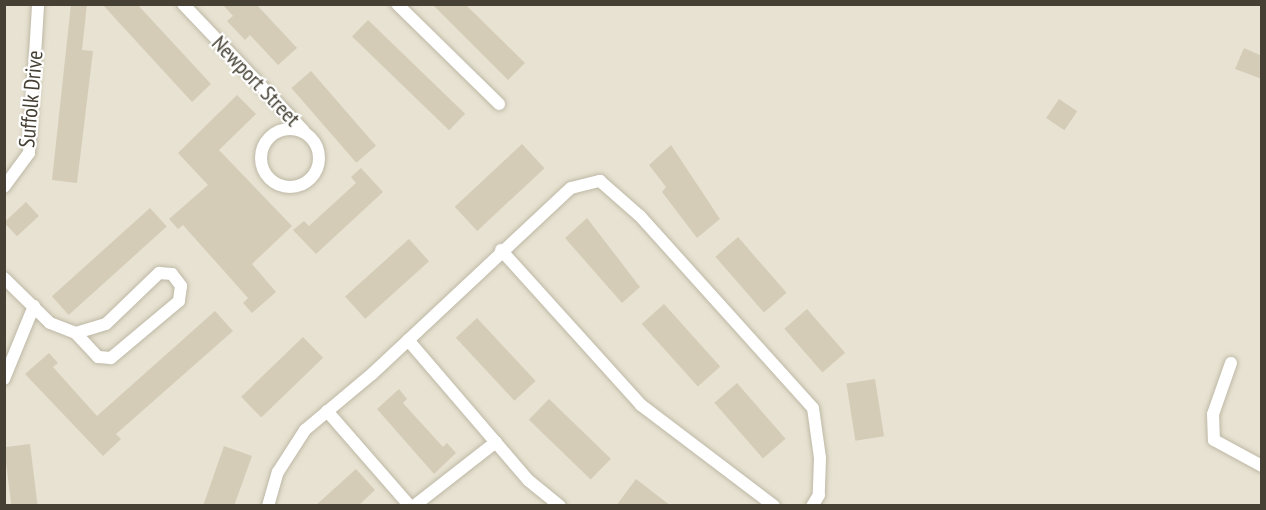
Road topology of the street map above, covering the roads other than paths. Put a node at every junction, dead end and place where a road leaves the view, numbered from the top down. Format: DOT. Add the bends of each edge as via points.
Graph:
graph roads {
  1 [pos="38,4"];
  2 [pos="183,4"];
  3 [pos="398,4"];
  4 [pos="500,104"];
  5 [pos="304,131"];
  6 [pos="4,187"];
  7 [pos="501,250"];
  8 [pos="4,278"];
  9 [pos="34,306"];
  10 [pos="76,333"];
  11 [pos="408,340"];
  12 [pos="1231,363"];
  13 [pos="4,379"];
  14 [pos="327,411"];
  15 [pos="496,442"];
  16 [pos="1262,466"];
  17 [pos="268,506"];
  18 [pos="412,506"];
  19 [pos="560,506"];
  20 [pos="774,506"];
  21 [pos="812,506"];
  1 -- 6 [label="street, Suffolk Drive" via="29,153"];
  2 -- 5 [label="street, Newport Street"];
  3 -- 4 [label="street"];
  5 -- 5 [label="street" via="281,130 264,145 262,167 276,184 298,186 316,172 318,149"];
  7 -- 11 [label="street"];
  7 -- 20 [label="street" via="641,405"];
  7 -- 21 [label="street" via="571,188 600,181 640,216 813,408 820,458 819,495"];
  8 -- 9 [label="street"];
  9 -- 10 [label="street" via="50,323"];
  9 -- 13 [label="street"];
  10 -- 10 [label="street" via="106,324 159,273 172,274 181,286 179,301 111,358 98,357"];
  11 -- 14 [label="street"];
  11 -- 15 [label="street"];
  12 -- 16 [label="street" via="1213,414 1215,440"];
  14 -- 17 [label="street" via="305,430 278,472"];
  14 -- 18 [label="street"];
  15 -- 18 [label="street"];
  15 -- 19 [label="street"];
}
